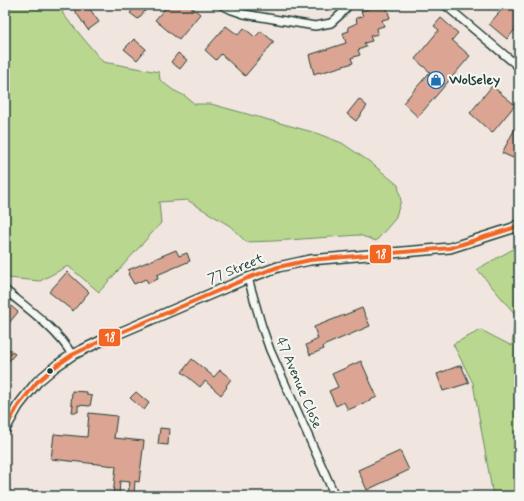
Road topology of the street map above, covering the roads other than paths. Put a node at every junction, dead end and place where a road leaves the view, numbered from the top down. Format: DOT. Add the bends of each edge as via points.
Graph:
graph roads {
  1 [pos="222,5"];
  2 [pos="349,5"];
  3 [pos="445,5"];
  4 [pos="519,67"];
  5 [pos="519,224"];
  6 [pos="248,278"];
  7 [pos="5,290"];
  8 [pos="72,355"];
  9 [pos="5,429"];
  10 [pos="335,496"];
  1 -- 2 [label="street" via="244,14 316,26 331,22"];
  3 -- 4 [label="street"];
  5 -- 6 [label="main road, 77 Street" via="450,248 310,260 278,267"];
  6 -- 8 [label="main road, 77 Street"];
  6 -- 10 [label="street, 47 Avenue Close" via="270,350"];
  7 -- 8 [label="street" via="48,327"];
  8 -- 9 [label="main road, 77 Street" via="37,382 18,406"];
}
